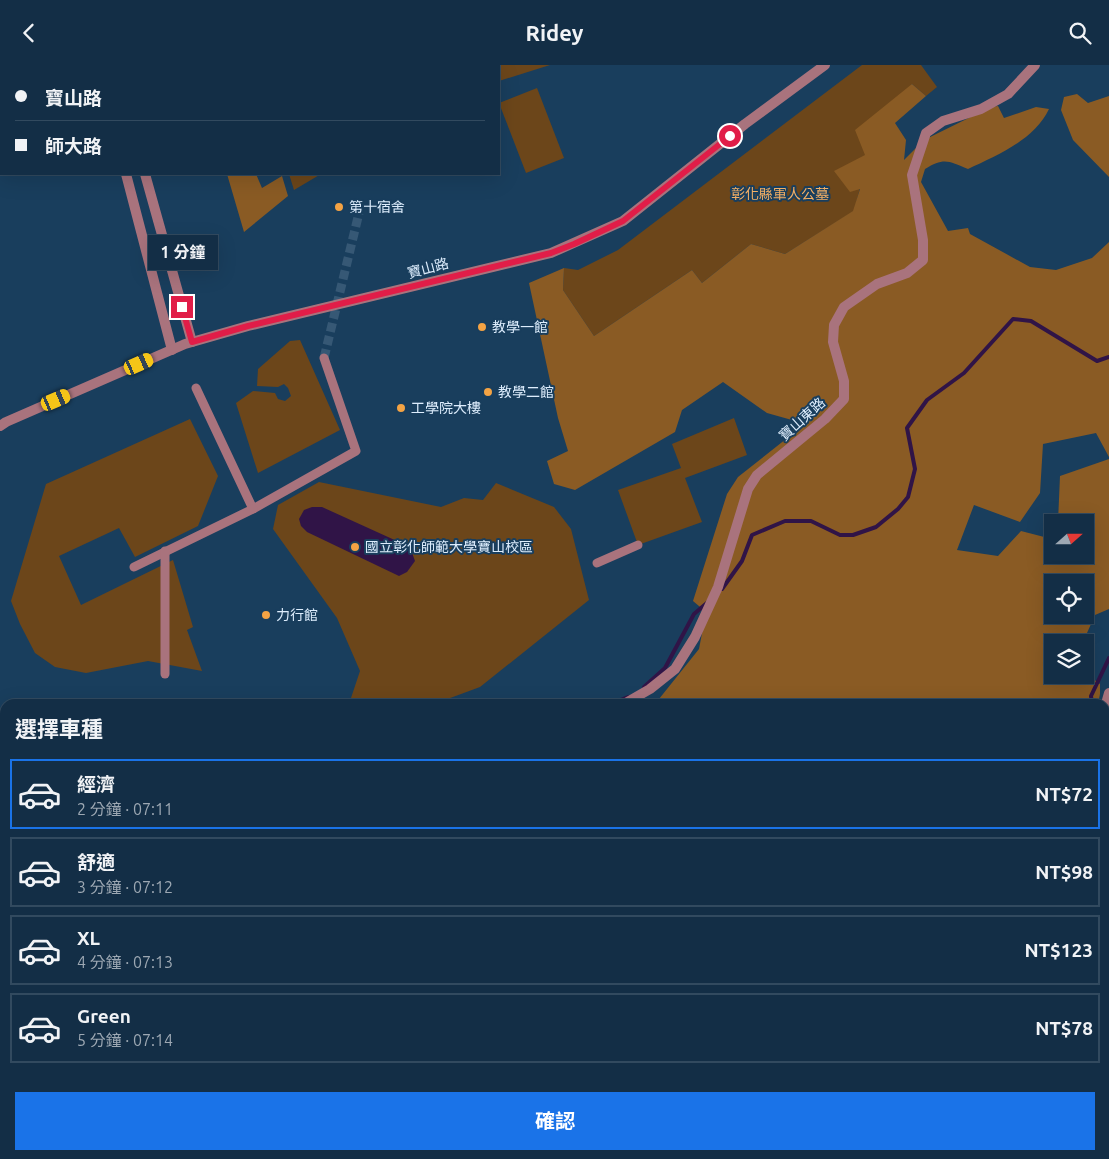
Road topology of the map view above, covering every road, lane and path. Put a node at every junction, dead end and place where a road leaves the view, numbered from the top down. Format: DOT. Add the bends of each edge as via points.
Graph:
graph roads {
  1 [pos="825,65"];
  2 [pos="1035,65"];
  3 [pos="126,175"];
  4 [pos="146,175"];
  5 [pos="192,342"];
  6 [pos="172,350"];
  7 [pos="324,358"];
  8 [pos="196,388"];
  9 [pos="0,426"];
  10 [pos="253,509"];
  11 [pos="638,545"];
  12 [pos="165,551"];
  13 [pos="597,563"];
  14 [pos="134,567"];
  15 [pos="165,674"];
  16 [pos="633,699"];
  1 -- 5 [label="street, 寶山路" via="623,221 574,244 551,253"];
  2 -- 16 [label="street, 寶山東路" via="1008,94 981,109 943,121 926,133 912,175 923,240 923,260 907,273 877,285 844,307 834,325 833,342 844,381 844,399 825,419 757,475 748,489 718,587 695,637 675,669"];
  3 -- 6 [label="street"];
  4 -- 5 [label="street"];
  5 -- 6 [label="street, 寶山路"];
  6 -- 9 [label="street, 寶山路"];
  7 -- 10 [label="street" via="356,451"];
  8 -- 10 [label="street"];
  10 -- 12 [label="street"];
  11 -- 13 [label="street"];
  12 -- 14 [label="street"];
  12 -- 15 [label="street"];
}
